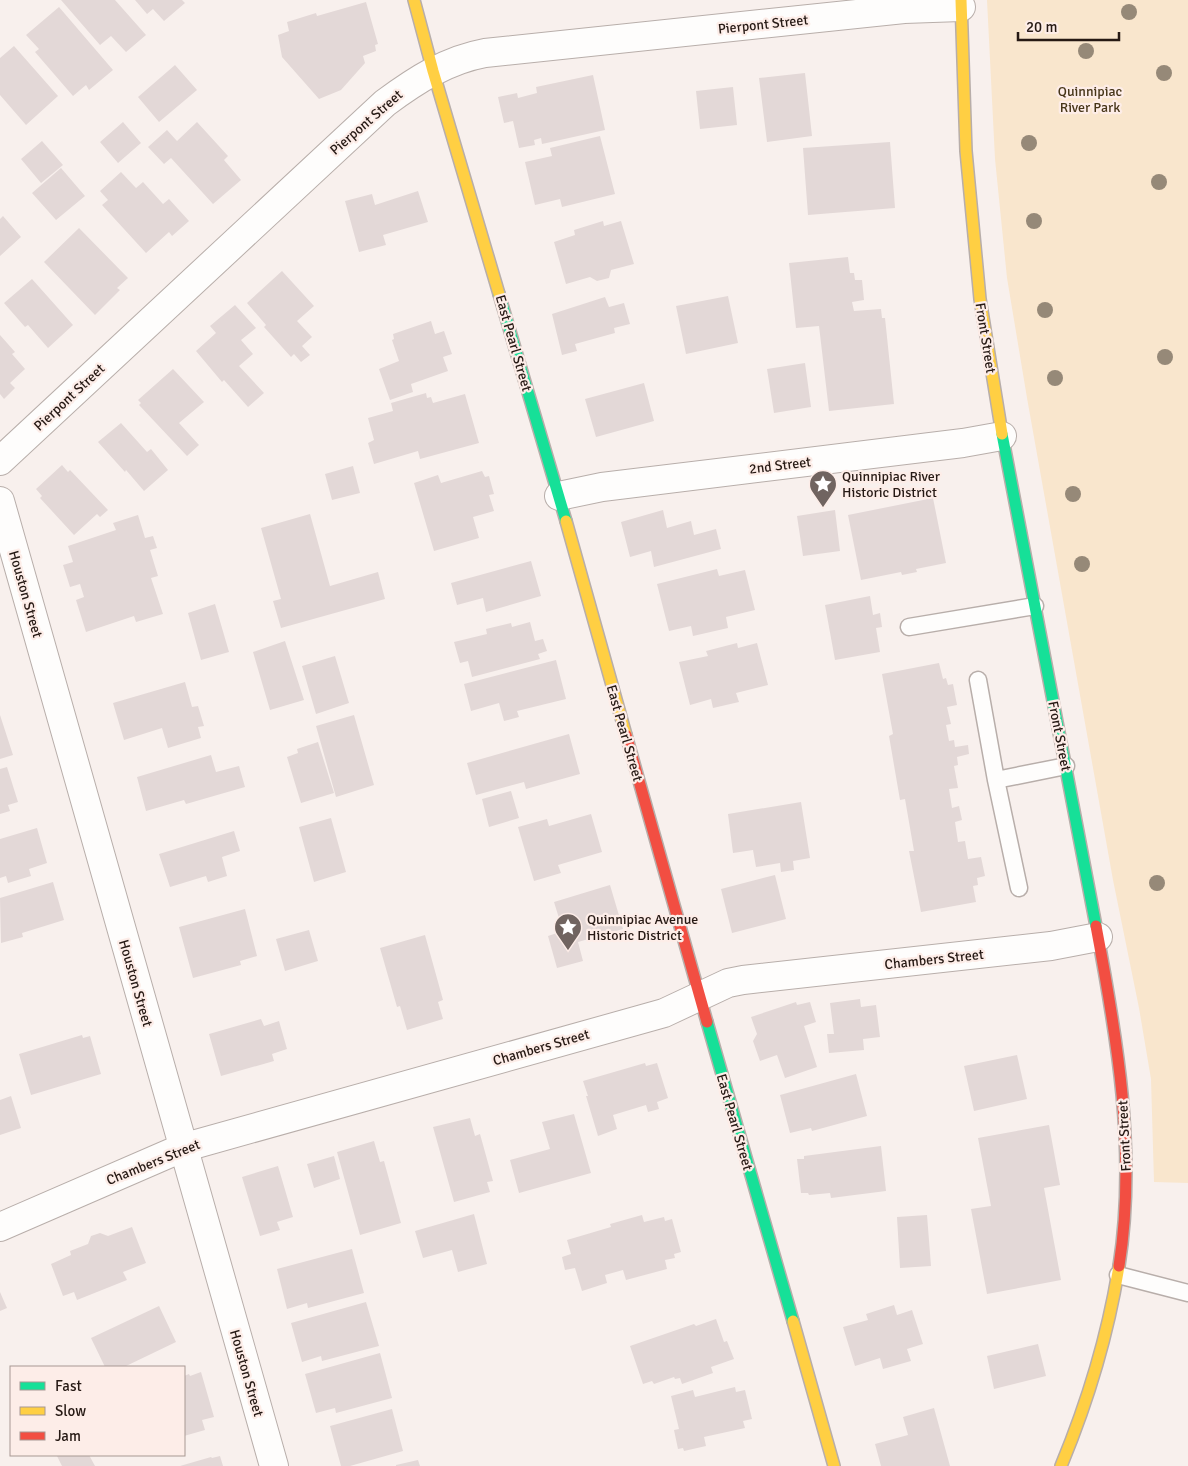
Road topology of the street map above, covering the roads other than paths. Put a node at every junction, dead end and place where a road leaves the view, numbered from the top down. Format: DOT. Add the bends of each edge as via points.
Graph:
graph roads {
  1 [pos="414,0"];
  2 [pos="961,4"];
  3 [pos="433,71"];
  4 [pos="1002,436"];
  5 [pos="0,461"];
  6 [pos="559,496"];
  7 [pos="0,500"];
  8 [pos="1035,606"];
  9 [pos="909,627"];
  10 [pos="978,680"];
  11 [pos="1066,766"];
  12 [pos="996,780"];
  13 [pos="1019,888"];
  14 [pos="1098,937"];
  15 [pos="700,995"];
  16 [pos="182,1148"];
  17 [pos="0,1227"];
  18 [pos="1118,1275"];
  19 [pos="1188,1293"];
  20 [pos="274,1466"];
  21 [pos="834,1466"];
  22 [pos="1060,1466"];
  1 -- 3 [label="street, East Pearl Street"];
  2 -- 3 [label="street, Pierpont Street" via="485,53 467,56"];
  2 -- 4 [label="street, Front Street" via="966,151 980,300"];
  3 -- 5 [label="street, Pierpont Street" via="385,103"];
  3 -- 6 [label="street, East Pearl Street"];
  4 -- 6 [label="street, 2nd Street" via="602,487"];
  4 -- 8 [label="street, Front Street"];
  6 -- 15 [label="street, East Pearl Street"];
  7 -- 16 [label="street, Houston Street"];
  8 -- 9 [label="lane"];
  8 -- 11 [label="street, Front Street"];
  10 -- 12 [label="lane"];
  11 -- 12 [label="lane"];
  11 -- 14 [label="street, Front Street"];
  12 -- 13 [label="lane"];
  14 -- 15 [label="street, Chambers Street" via="1051,946 743,980"];
  14 -- 18 [label="street, Front Street" via="1118,1052 1124,1119 1125,1219"];
  15 -- 16 [label="street, Chambers Street" via="664,1012"];
  15 -- 21 [label="street, East Pearl Street"];
  16 -- 17 [label="street, Chambers Street"];
  16 -- 20 [label="street, Houston Street"];
  18 -- 19 [label="lane"];
  18 -- 22 [label="street, Front Street" via="1098,1362"];
}
